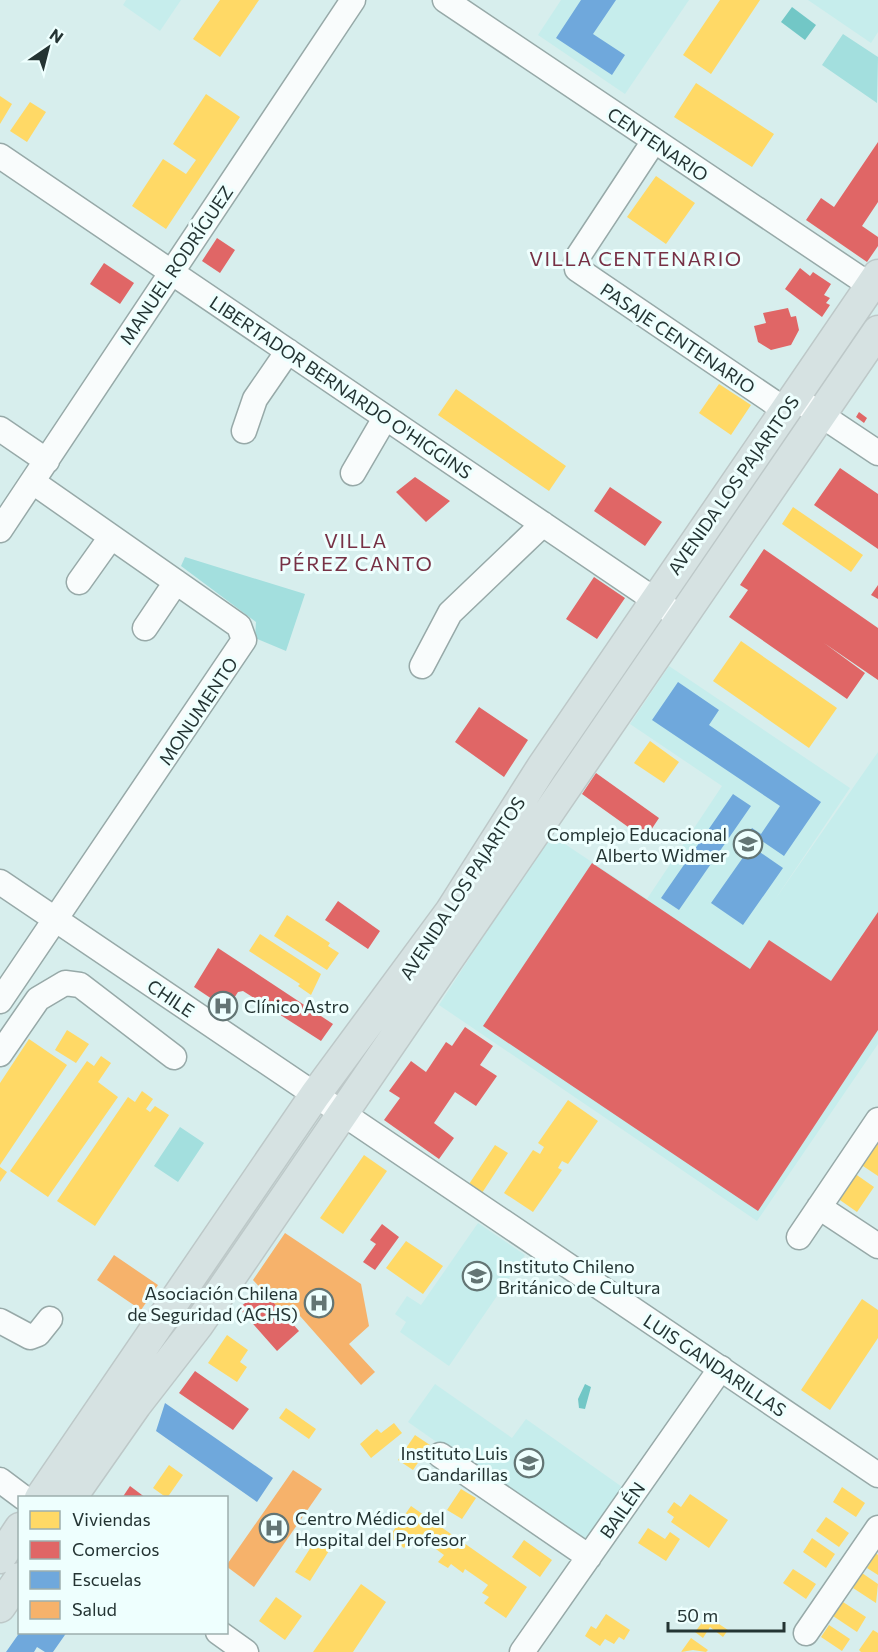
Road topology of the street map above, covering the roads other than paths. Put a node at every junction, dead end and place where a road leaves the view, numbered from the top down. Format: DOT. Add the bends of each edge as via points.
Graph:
graph roads {
  1 [pos="353,0"];
  2 [pos="445,0"];
  3 [pos="654,141"];
  4 [pos="0,156"];
  5 [pos="171,271"];
  6 [pos="874,280"];
  7 [pos="878,331"];
  8 [pos="288,351"];
  9 [pos="790,403"];
  10 [pos="820,414"];
  11 [pos="386,418"];
  12 [pos="0,429"];
  13 [pos="244,431"];
  14 [pos="0,443"];
  15 [pos="878,453"];
  16 [pos="40,472"];
  17 [pos="353,473"];
  18 [pos="543,524"];
  19 [pos="0,530"];
  20 [pos="111,537"];
  21 [pos="79,582"];
  22 [pos="176,582"];
  23 [pos="655,599"];
  24 [pos="681,618"];
  25 [pos="146,628"];
  26 [pos="422,666"];
  27 [pos="0,882"];
  28 [pos="56,920"];
  29 [pos="0,1001"];
  30 [pos="0,1054"];
  31 [pos="174,1057"];
  32 [pos="315,1095"];
  33 [pos="343,1113"];
  34 [pos="878,1120"];
  35 [pos="819,1207"];
  36 [pos="799,1237"];
  37 [pos="878,1246"];
  38 [pos="50,1319"];
  39 [pos="0,1321"];
  40 [pos="721,1368"];
  41 [pos="440,1455"];
  42 [pos="878,1475"];
  43 [pos="0,1480"];
  44 [pos="23,1496"];
  45 [pos="41,1496"];
  46 [pos="72,1496"];
  47 [pos="878,1528"];
  48 [pos="18,1531"];
  49 [pos="589,1557"];
  50 [pos="0,1558"];
  51 [pos="18,1581"];
  52 [pos="0,1607"];
  53 [pos="806,1633"];
  54 [pos="221,1634"];
  55 [pos="246,1652"];
  56 [pos="522,1652"];
  1 -- 5 [label="street, MANUEL RODRÍGUEZ"];
  2 -- 3 [label="street, CENTENARIO"];
  3 -- 6 [label="street, CENTENARIO"];
  3 -- 9 [label="street, PASAJE CENTENARIO" via="579,255 578,269"];
  4 -- 5 [label="street, LIBERTADOR BERNARDO O'HIGGINS"];
  5 -- 8 [label="street, LIBERTADOR BERNARDO O'HIGGINS"];
  5 -- 16 [label="street, MANUEL RODRÍGUEZ"];
  6 -- 9 [label="main road, AVENIDA LOS PAJARITOS"];
  7 -- 10 [label="main road, AVENIDA LOS PAJARITOS"];
  8 -- 11 [label="street, LIBERTADOR BERNARDO O'HIGGINS"];
  8 -- 13 [label="street" via="255,399"];
  9 -- 10 [label="street"];
  9 -- 23 [label="main road, AVENIDA LOS PAJARITOS"];
  10 -- 15 [label="street"];
  10 -- 24 [label="main road, AVENIDA LOS PAJARITOS"];
  11 -- 17 [label="street"];
  11 -- 18 [label="street, LIBERTADOR BERNARDO O'HIGGINS"];
  12 -- 16 [label="street"];
  14 -- 16 [label="street"];
  16 -- 19 [label="street, MANUEL RODRÍGUEZ"];
  16 -- 20 [label="street, MONUMENTO"];
  18 -- 23 [label="street, LIBERTADOR BERNARDO O'HIGGINS"];
  18 -- 26 [label="street" via="450,612"];
  20 -- 21 [label="street"];
  20 -- 22 [label="street, MONUMENTO"];
  22 -- 25 [label="street"];
  22 -- 28 [label="street, MONUMENTO" via="239,626 243,645"];
  23 -- 24 [label="street, LIBERTADOR BERNARDO O'HIGGINS"];
  23 -- 32 [label="main road, AVENIDA LOS PAJARITOS" via="450,912"];
  24 -- 33 [label="main road, AVENIDA LOS PAJARITOS"];
  27 -- 28 [label="street, CHILE"];
  28 -- 29 [label="street, MONUMENTO"];
  28 -- 32 [label="street, CHILE"];
  30 -- 31 [label="street" via="38,999 65,984 80,985"];
  32 -- 33 [label="street, CHILE"];
  32 -- 45 [label="main road, AVENIDA LOS PAJARITOS"];
  33 -- 40 [label="street, LUIS GANDARILLAS"];
  33 -- 46 [label="main road, AVENIDA LOS PAJARITOS" via="198,1325 135,1405"];
  34 -- 35 [label="street"];
  35 -- 36 [label="street"];
  35 -- 37 [label="street"];
  38 -- 39 [label="street" via="38,1334 30,1337"];
  40 -- 42 [label="street, LUIS GANDARILLAS"];
  40 -- 49 [label="street, BAILÉN"];
  41 -- 49 [label="street"];
  43 -- 44 [label="street"];
  47 -- 53 [label="street"];
  48 -- 50 [label="main road"];
  49 -- 56 [label="street, BAILÉN"];
  51 -- 52 [label="main road"];
  54 -- 55 [label="street"];
}
